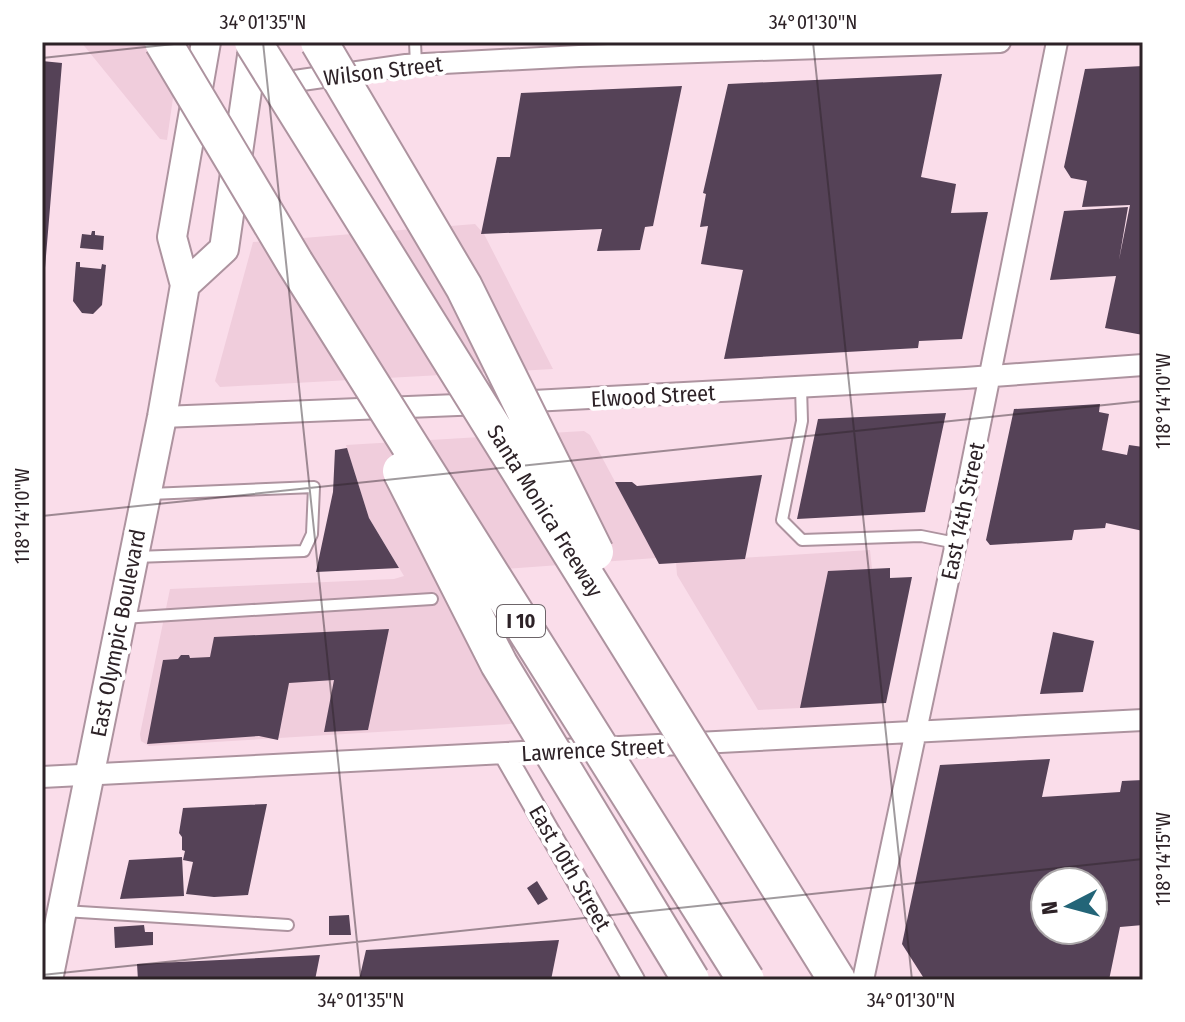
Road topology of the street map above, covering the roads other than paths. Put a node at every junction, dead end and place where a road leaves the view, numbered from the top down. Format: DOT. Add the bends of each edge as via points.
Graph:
graph roads {
  1 [pos="163,42"];
  2 [pos="206,42"];
  3 [pos="254,42"];
  4 [pos="319,42"];
  5 [pos="415,42"];
  6 [pos="1000,42"];
  7 [pos="1057,42"];
  8 [pos="914,44"];
  9 [pos="580,49"];
  10 [pos="416,65"];
  11 [pos="246,89"];
  12 [pos="295,263"];
  13 [pos="185,285"];
  14 [pos="1143,365"];
  15 [pos="990,376"];
  16 [pos="801,387"];
  17 [pos="162,417"];
  18 [pos="146,494"];
  19 [pos="956,543"];
  20 [pos="133,557"];
  21 [pos="432,599"];
  22 [pos="121,618"];
  23 [pos="1143,720"];
  24 [pos="917,732"];
  25 [pos="689,743"];
  26 [pos="505,755"];
  27 [pos="91,775"];
  28 [pos="42,777"];
  29 [pos="63,911"];
  30 [pos="288,925"];
  31 [pos="48,980"];
  32 [pos="634,980"];
  33 [pos="691,980"];
  34 [pos="746,980"];
  35 [pos="837,980"];
  36 [pos="863,980"];
  1 -- 12 [label="highway, I 10, bridge"];
  2 -- 13 [label="main road, East Olympic Boulevard" via="172,237"];
  3 -- 11 [label="main road"];
  3 -- 25 [label="highway, Santa Monica Freeway, bridge"];
  4 -- 25 [label="highway, bridge" via="464,287"];
  5 -- 10 [label="lane"];
  6 -- 8 [label="street, Wilson Street"];
  7 -- 15 [label="street, East 14th Street"];
  8 -- 9 [label="street, Wilson Street"];
  9 -- 10 [label="street, Wilson Street"];
  10 -- 11 [label="street, Wilson Street"];
  11 -- 13 [label="main road" via="224,249"];
  12 -- 33 [label="highway, bridge" via="499,664"];
  12 -- 34 [label="highway, I 10, bridge"];
  13 -- 17 [label="main road, East Olympic Boulevard"];
  14 -- 15 [label="street, Elwood Street"];
  15 -- 16 [label="street, Elwood Street"];
  15 -- 19 [label="street, East 14th Street"];
  16 -- 17 [label="street, Elwood Street"];
  16 -- 19 [label="lane" via="802,421 782,520 802,540 921,536"];
  17 -- 18 [label="main road, East Olympic Boulevard"];
  18 -- 20 [label="main road, East Olympic Boulevard"];
  18 -- 20 [label="lane" via="314,487 312,534 304,551"];
  19 -- 24 [label="street, East 14th Street"];
  20 -- 22 [label="main road, East Olympic Boulevard"];
  21 -- 22 [label="lane"];
  22 -- 27 [label="main road, East Olympic Boulevard"];
  23 -- 24 [label="street, Lawrence Street"];
  24 -- 26 [label="street, Lawrence Street"];
  24 -- 36 [label="street, East 14th Street"];
  25 -- 35 [label="highway, Santa Monica Freeway, bridge"];
  26 -- 27 [label="street, Lawrence Street"];
  26 -- 32 [label="street, East 10th Street"];
  27 -- 28 [label="street, Lawrence Street"];
  27 -- 29 [label="main road, East Olympic Boulevard"];
  29 -- 30 [label="lane"];
  29 -- 31 [label="main road, East Olympic Boulevard"];
}
